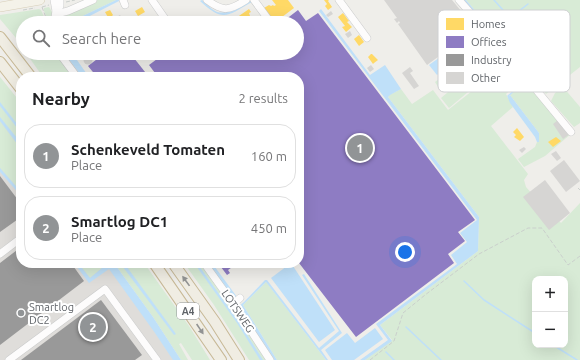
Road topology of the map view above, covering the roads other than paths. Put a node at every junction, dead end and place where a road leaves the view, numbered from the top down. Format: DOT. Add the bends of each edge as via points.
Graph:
graph roads {
  1 [pos="54,0"];
  2 [pos="60,0"];
  3 [pos="92,0"];
  4 [pos="152,0"];
  5 [pos="206,0"];
  6 [pos="246,0"];
  7 [pos="254,0"];
  8 [pos="339,0"];
  9 [pos="459,0"];
  10 [pos="41,3"];
  11 [pos="0,7"];
  12 [pos="468,10"];
  13 [pos="56,13"];
  14 [pos="55,16"];
  15 [pos="163,16"];
  16 [pos="266,16"];
  17 [pos="0,37"];
  18 [pos="367,38"];
  19 [pos="16,58"];
  20 [pos="18,60"];
  21 [pos="64,60"];
  22 [pos="0,62"];
  23 [pos="27,72"];
  24 [pos="73,72"];
  25 [pos="16,83"];
  26 [pos="538,92"];
  27 [pos="571,132"];
  28 [pos="16,242"];
  29 [pos="0,254"];
  30 [pos="157,268"];
  31 [pos="176,268"];
  32 [pos="208,268"];
  33 [pos="240,298"];
  34 [pos="233,304"];
  35 [pos="10,360"];
  36 [pos="156,360"];
  37 [pos="221,360"];
  38 [pos="239,360"];
  39 [pos="270,360"];
  1 -- 13 [label="street"];
  2 -- 13 [label="street"];
  3 -- 13 [label="street" via="68,11"];
  4 -- 15 [label="street"];
  5 -- 6 [label="street" via="217,8 227,9"];
  7 -- 16 [label="street"];
  8 -- 18 [label="street"];
  9 -- 12 [label="street"];
  10 -- 11 [label="main road"];
  13 -- 14 [label="street"];
  17 -- 19 [label="highway"];
  20 -- 23 [label="highway"];
  21 -- 24 [label="street"];
  22 -- 25 [label="highway"];
  26 -- 27 [label="street"];
  28 -- 29 [label="street"];
  30 -- 37 [label="highway, A4, one-way"];
  38 -- 31 [label="highway, A4, one-way"];
  32 -- 34 [label="street, LOTSWEG"];
  33 -- 34 [label="street"];
  34 -- 39 [label="street, LOTSWEG"];
  35 -- 36 [label="street" via="105,289"];
}
